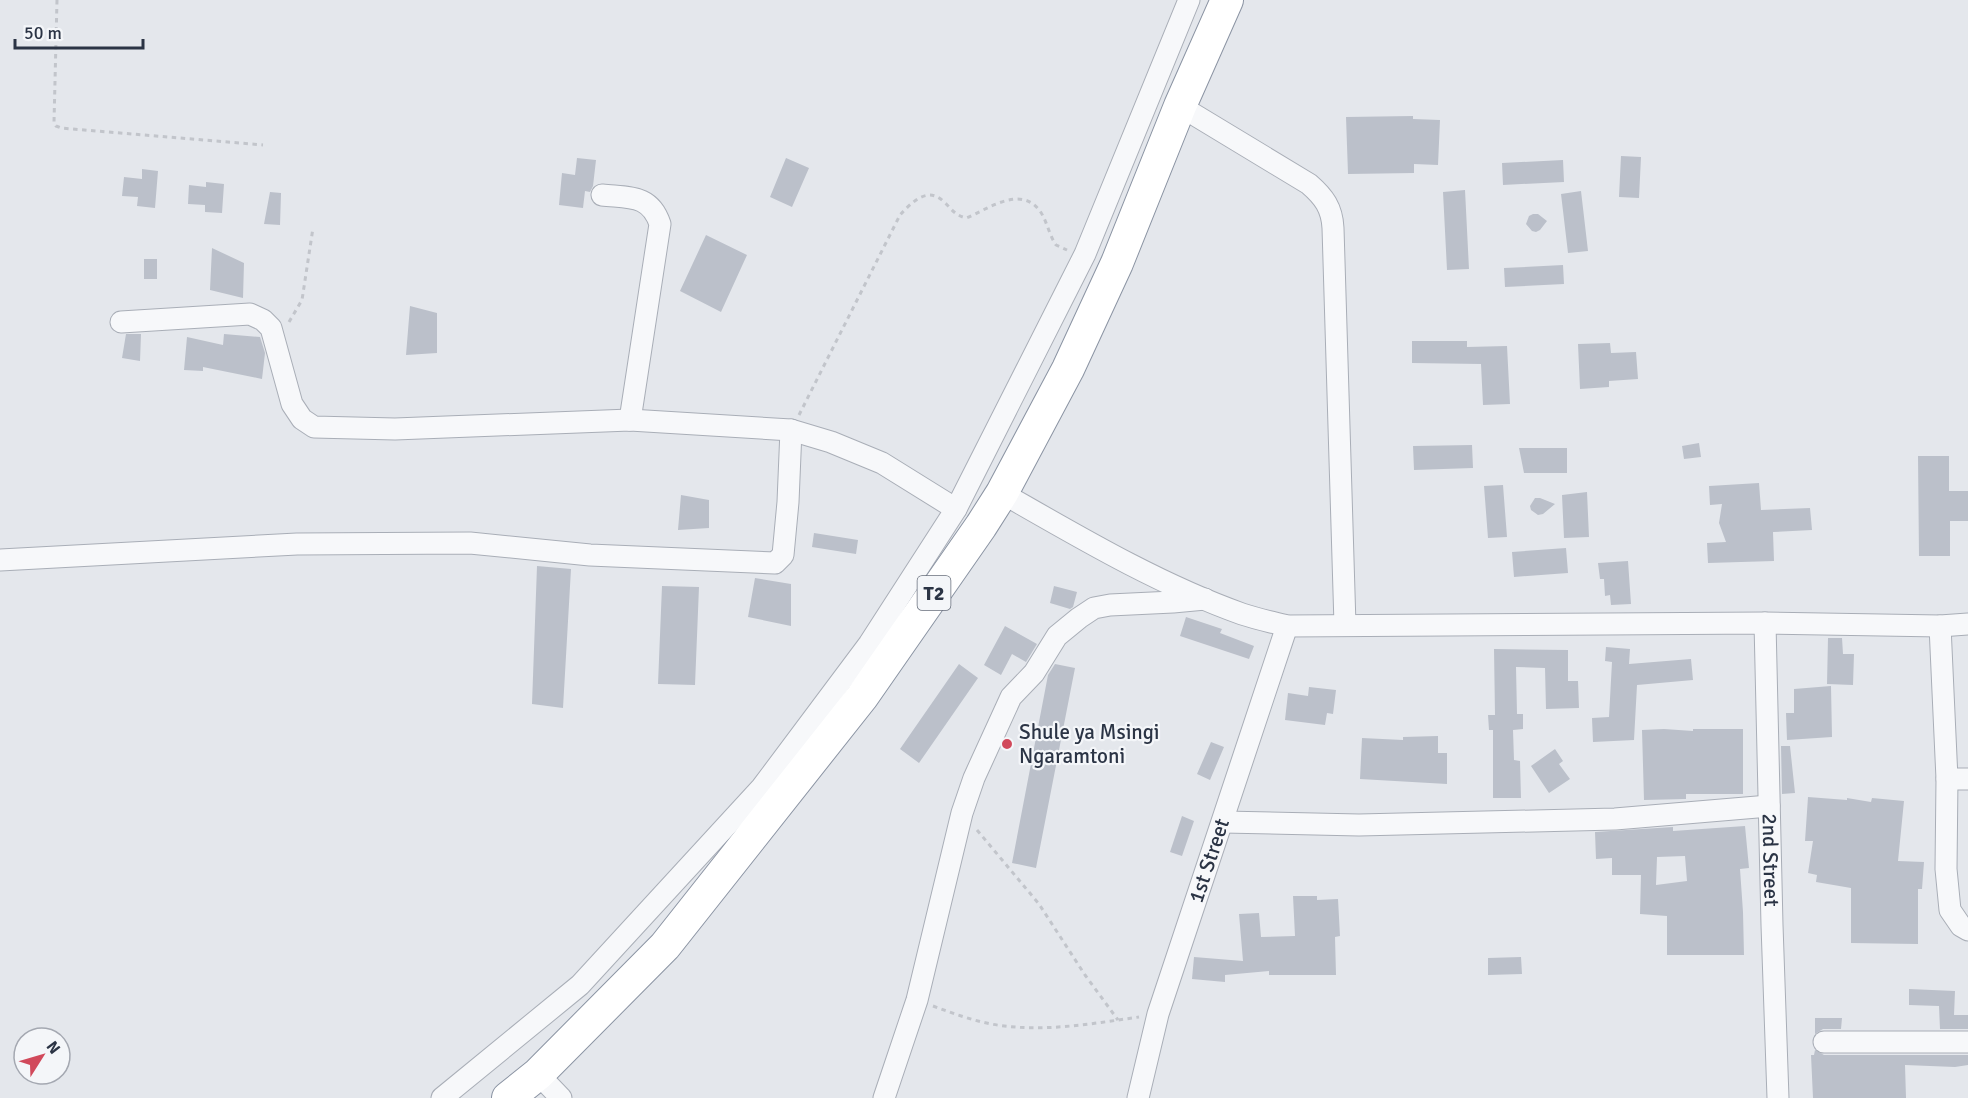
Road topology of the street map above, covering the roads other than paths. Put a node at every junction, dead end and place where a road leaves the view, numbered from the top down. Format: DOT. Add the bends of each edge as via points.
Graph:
graph roads {
  1 [pos="1189,0"];
  2 [pos="1227,0"];
  3 [pos="1180,106"];
  4 [pos="602,195"];
  5 [pos="121,322"];
  6 [pos="630,420"];
  7 [pos="791,430"];
  8 [pos="1002,493"];
  9 [pos="957,509"];
  10 [pos="0,561"];
  11 [pos="1205,599"];
  12 [pos="1765,623"];
  13 [pos="1968,624"];
  14 [pos="1345,625"];
  15 [pos="1287,626"];
  16 [pos="1940,626"];
  17 [pos="1958,779"];
  18 [pos="1769,806"];
  19 [pos="1222,822"];
  20 [pos="1968,930"];
  21 [pos="1824,1042"];
  22 [pos="1968,1042"];
  23 [pos="538,1074"];
  24 [pos="442,1098"];
  25 [pos="508,1098"];
  26 [pos="561,1098"];
  27 [pos="884,1098"];
  28 [pos="1138,1098"];
  29 [pos="1778,1098"];
  1 -- 9 [label="street" via="1086,254"];
  2 -- 3 [label="highway, T2"];
  3 -- 8 [label="highway, T2" via="1117,263 1068,369"];
  3 -- 14 [label="street" via="1309,184 1330,208 1334,228"];
  4 -- 6 [label="street" via="639,199 652,207 660,224"];
  5 -- 6 [label="street" via="249,314 263,320 276,340 292,404 314,428 395,429"];
  6 -- 7 [label="street"];
  7 -- 9 [label="street" via="882,463"];
  7 -- 10 [label="street" via="783,555 775,563 590,555 470,543 297,544"];
  8 -- 11 [label="street" via="1069,533"];
  8 -- 23 [label="highway, T2" via="862,697 665,946"];
  9 -- 24 [label="street" via="869,644 762,787 580,985"];
  11 -- 15 [label="street" via="1244,615"];
  11 -- 27 [label="street" via="1094,608 1058,636 1034,673 1011,697 962,813 917,1000"];
  12 -- 14 [label="street"];
  12 -- 16 [label="street"];
  12 -- 18 [label="street, 2nd Street"];
  13 -- 16 [label="street"];
  14 -- 15 [label="street"];
  15 -- 19 [label="street, 1st Street"];
  16 -- 17 [label="street"];
  17 -- 20 [label="street" via="1946,869 1950,910"];
  18 -- 19 [label="street" via="1615,819 1359,825"];
  18 -- 29 [label="street, 2nd Street"];
  19 -- 28 [label="street, 1st Street" via="1158,1014"];
  21 -- 22 [label="street"];
  23 -- 25 [label="highway, T2"];
  23 -- 26 [label="street"];
}
